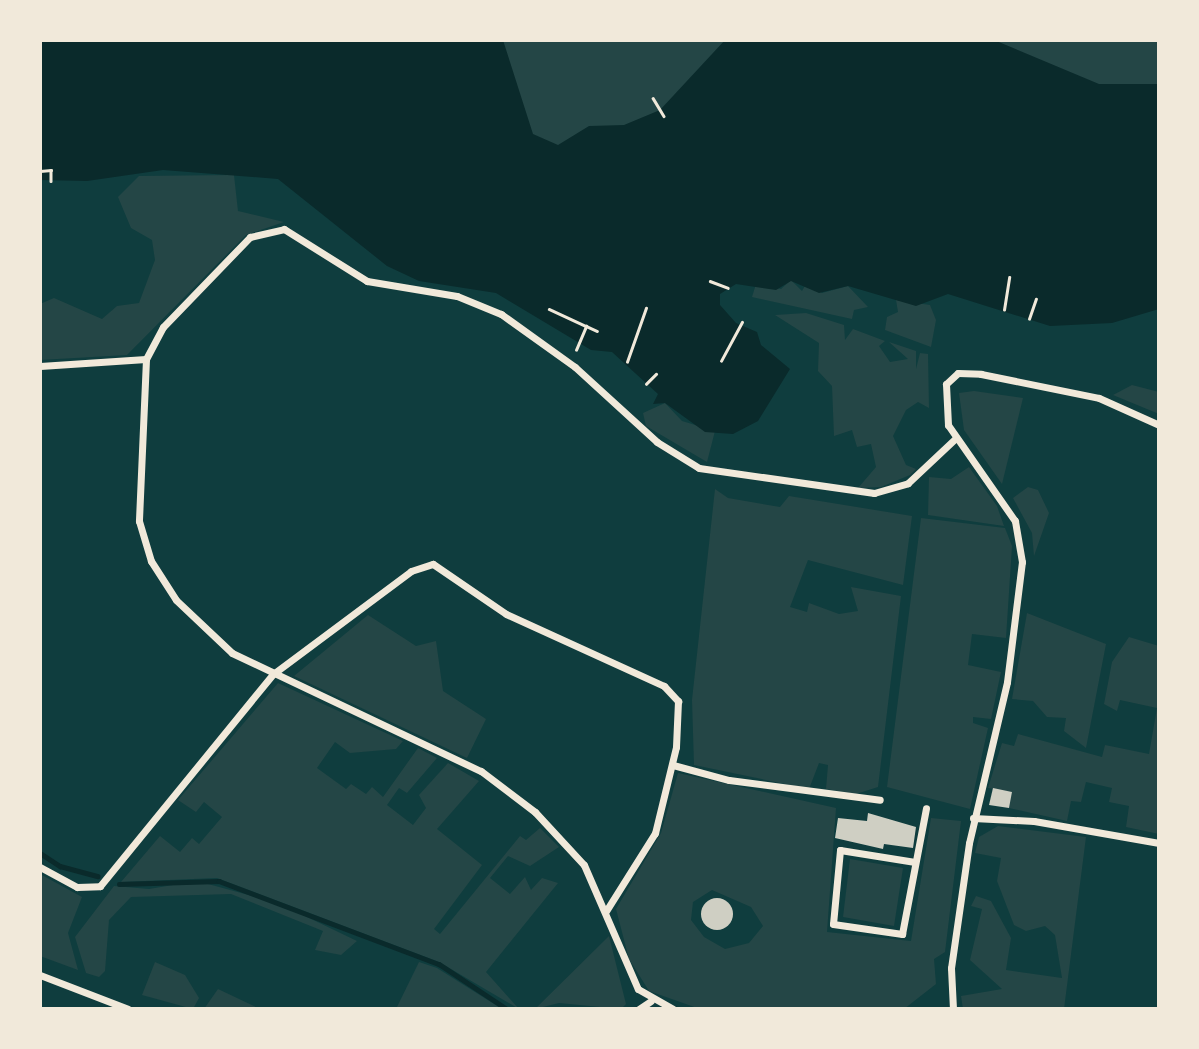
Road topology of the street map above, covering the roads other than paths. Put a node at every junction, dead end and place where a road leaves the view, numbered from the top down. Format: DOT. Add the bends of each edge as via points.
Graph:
graph roads {
  1 [pos="146,359"];
  2 [pos="40,366"];
  3 [pos="1159,425"];
  4 [pos="956,438"];
  5 [pos="273,674"];
  6 [pos="673,765"];
  7 [pos="880,800"];
  8 [pos="926,808"];
  9 [pos="973,818"];
  10 [pos="1159,843"];
  11 [pos="915,862"];
  12 [pos="40,867"];
  13 [pos="606,911"];
  14 [pos="40,975"];
  15 [pos="652,1001"];
  16 [pos="128,1009"];
  17 [pos="639,1009"];
  18 [pos="673,1009"];
  19 [pos="953,1009"];
  1 -- 2 [label="street"];
  1 -- 4 [label="street" via="163,327 250,237 284,229 367,281 457,296 501,314 575,367 657,442 699,468 874,493 908,483"];
  1 -- 5 [label="street" via="136,492 144,544 164,583 198,625"];
  3 -- 4 [label="street" via="1099,398 965,372 954,375 944,390 945,415"];
  4 -- 9 [label="street" via="1015,521 1022,562 1007,682"];
  5 -- 6 [label="street" via="411,571 433,564 538,631 673,692 678,701"];
  5 -- 12 [label="street" via="100,886 77,887"];
  5 -- 13 [label="street" via="481,771 554,828 584,865"];
  6 -- 7 [label="street" via="729,780"];
  6 -- 13 [label="street" via="655,833"];
  8 -- 11 [label="street"];
  9 -- 10 [label="street" via="1034,821"];
  9 -- 19 [label="street" via="951,968"];
  11 -- 11 [label="street" via="902,934 833,924 840,850"];
  13 -- 15 [label="street" via="630,979"];
  14 -- 16 [label="street"];
  15 -- 17 [label="street"];
  15 -- 18 [label="street"];
}
